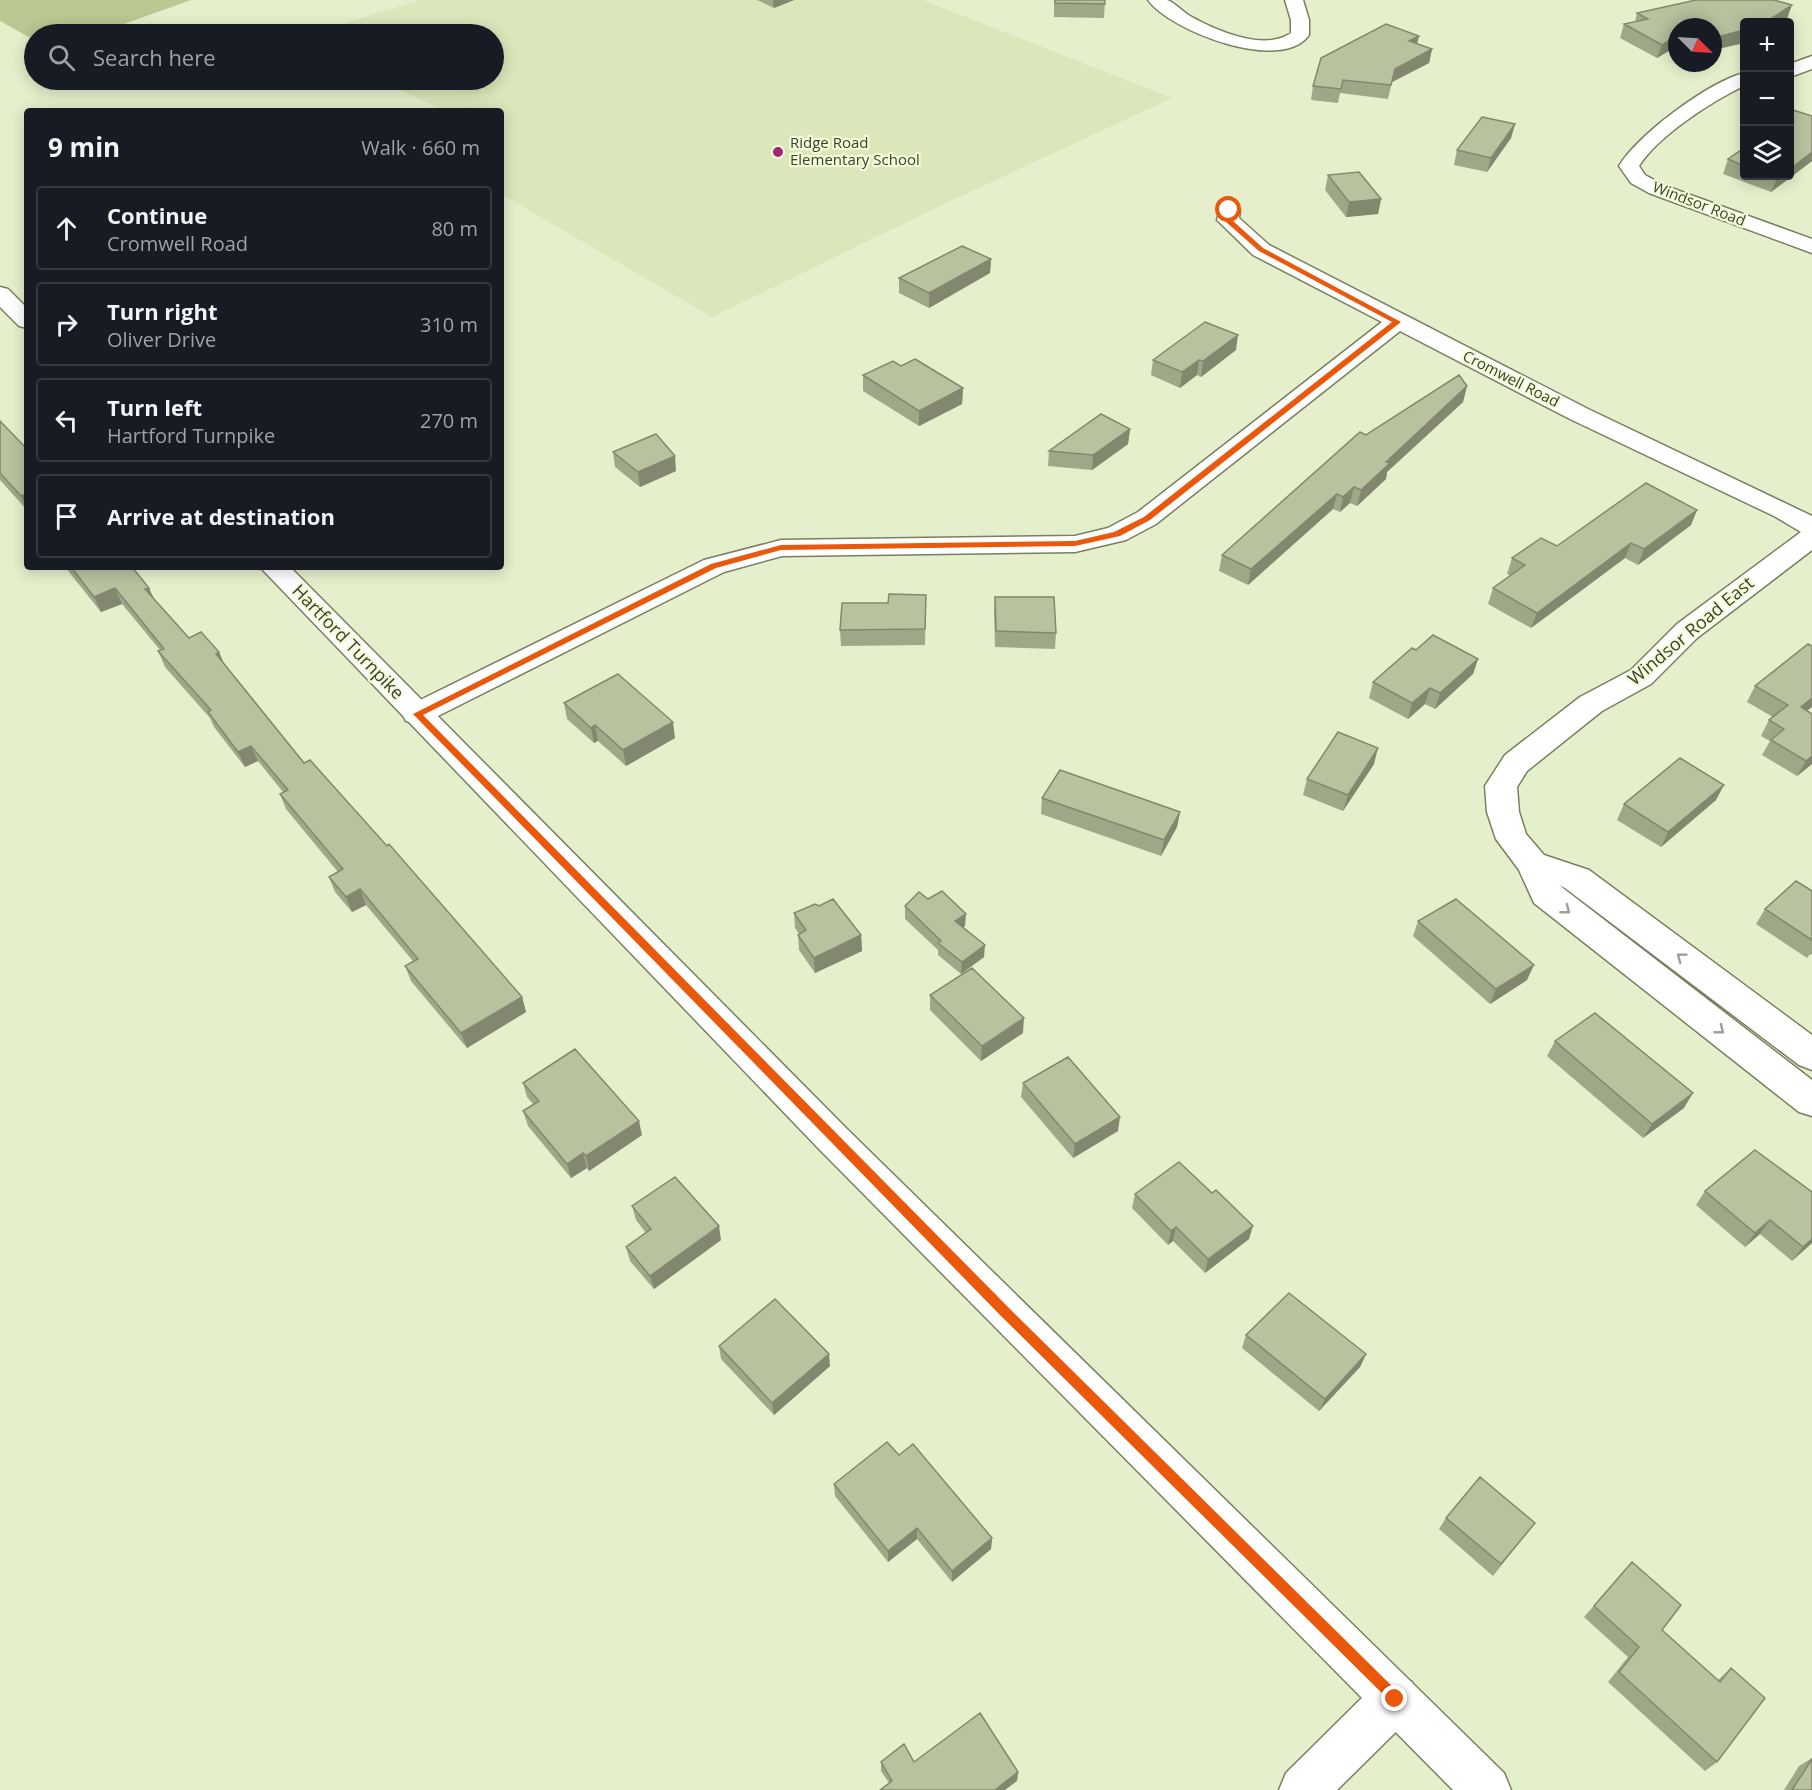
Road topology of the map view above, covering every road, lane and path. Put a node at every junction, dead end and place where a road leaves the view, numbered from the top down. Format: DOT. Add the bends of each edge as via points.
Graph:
graph roads {
  1 [pos="1157,0"];
  2 [pos="1294,0"];
  3 [pos="1812,62"];
  4 [pos="1794,69"];
  5 [pos="1740,81"];
  6 [pos="1229,210"];
  7 [pos="1812,246"];
  8 [pos="0,294"];
  9 [pos="24,318"];
  10 [pos="1397,322"];
  11 [pos="1812,527"];
  12 [pos="1812,537"];
  13 [pos="277,570"];
  14 [pos="417,714"];
  15 [pos="1533,864"];
  16 [pos="1812,1055"];
  17 [pos="1812,1101"];
  18 [pos="1395,1699"];
  19 [pos="1303,1790"];
  20 [pos="1487,1790"];
  1 -- 2 [label="street" via="1174,16 1195,26 1247,42 1280,45 1294,41 1301,33"];
  3 -- 4 [label="street"];
  5 -- 7 [label="street, Windsor Road" via="1648,143 1632,156 1629,166 1638,179 1656,189"];
  6 -- 10 [label="street, Cromwell Road" via="1228,220 1261,250"];
  8 -- 9 [label="street"];
  10 -- 11 [label="street, Cromwell Road"];
  10 -- 14 [label="street" via="1193,484 1147,518 1117,534 1075,544 781,548 740,557 714,566"];
  12 -- 15 [label="street, Windsor Road East" via="1687,631 1641,677 1592,704 1516,763 1502,786 1503,813 1512,838"];
  13 -- 14 [label="street, Hartford Turnpike"];
  14 -- 18 [label="street, Hartford Turnpike" via="907,1213"];
  16 -- 15 [label="street, one-way" via="1577,879"];
  15 -- 17 [label="street, Windsor Road East, one-way" via="1546,894"];
  18 -- 19 [label="street"];
  18 -- 20 [label="street, Hartford Turnpike"];
}
